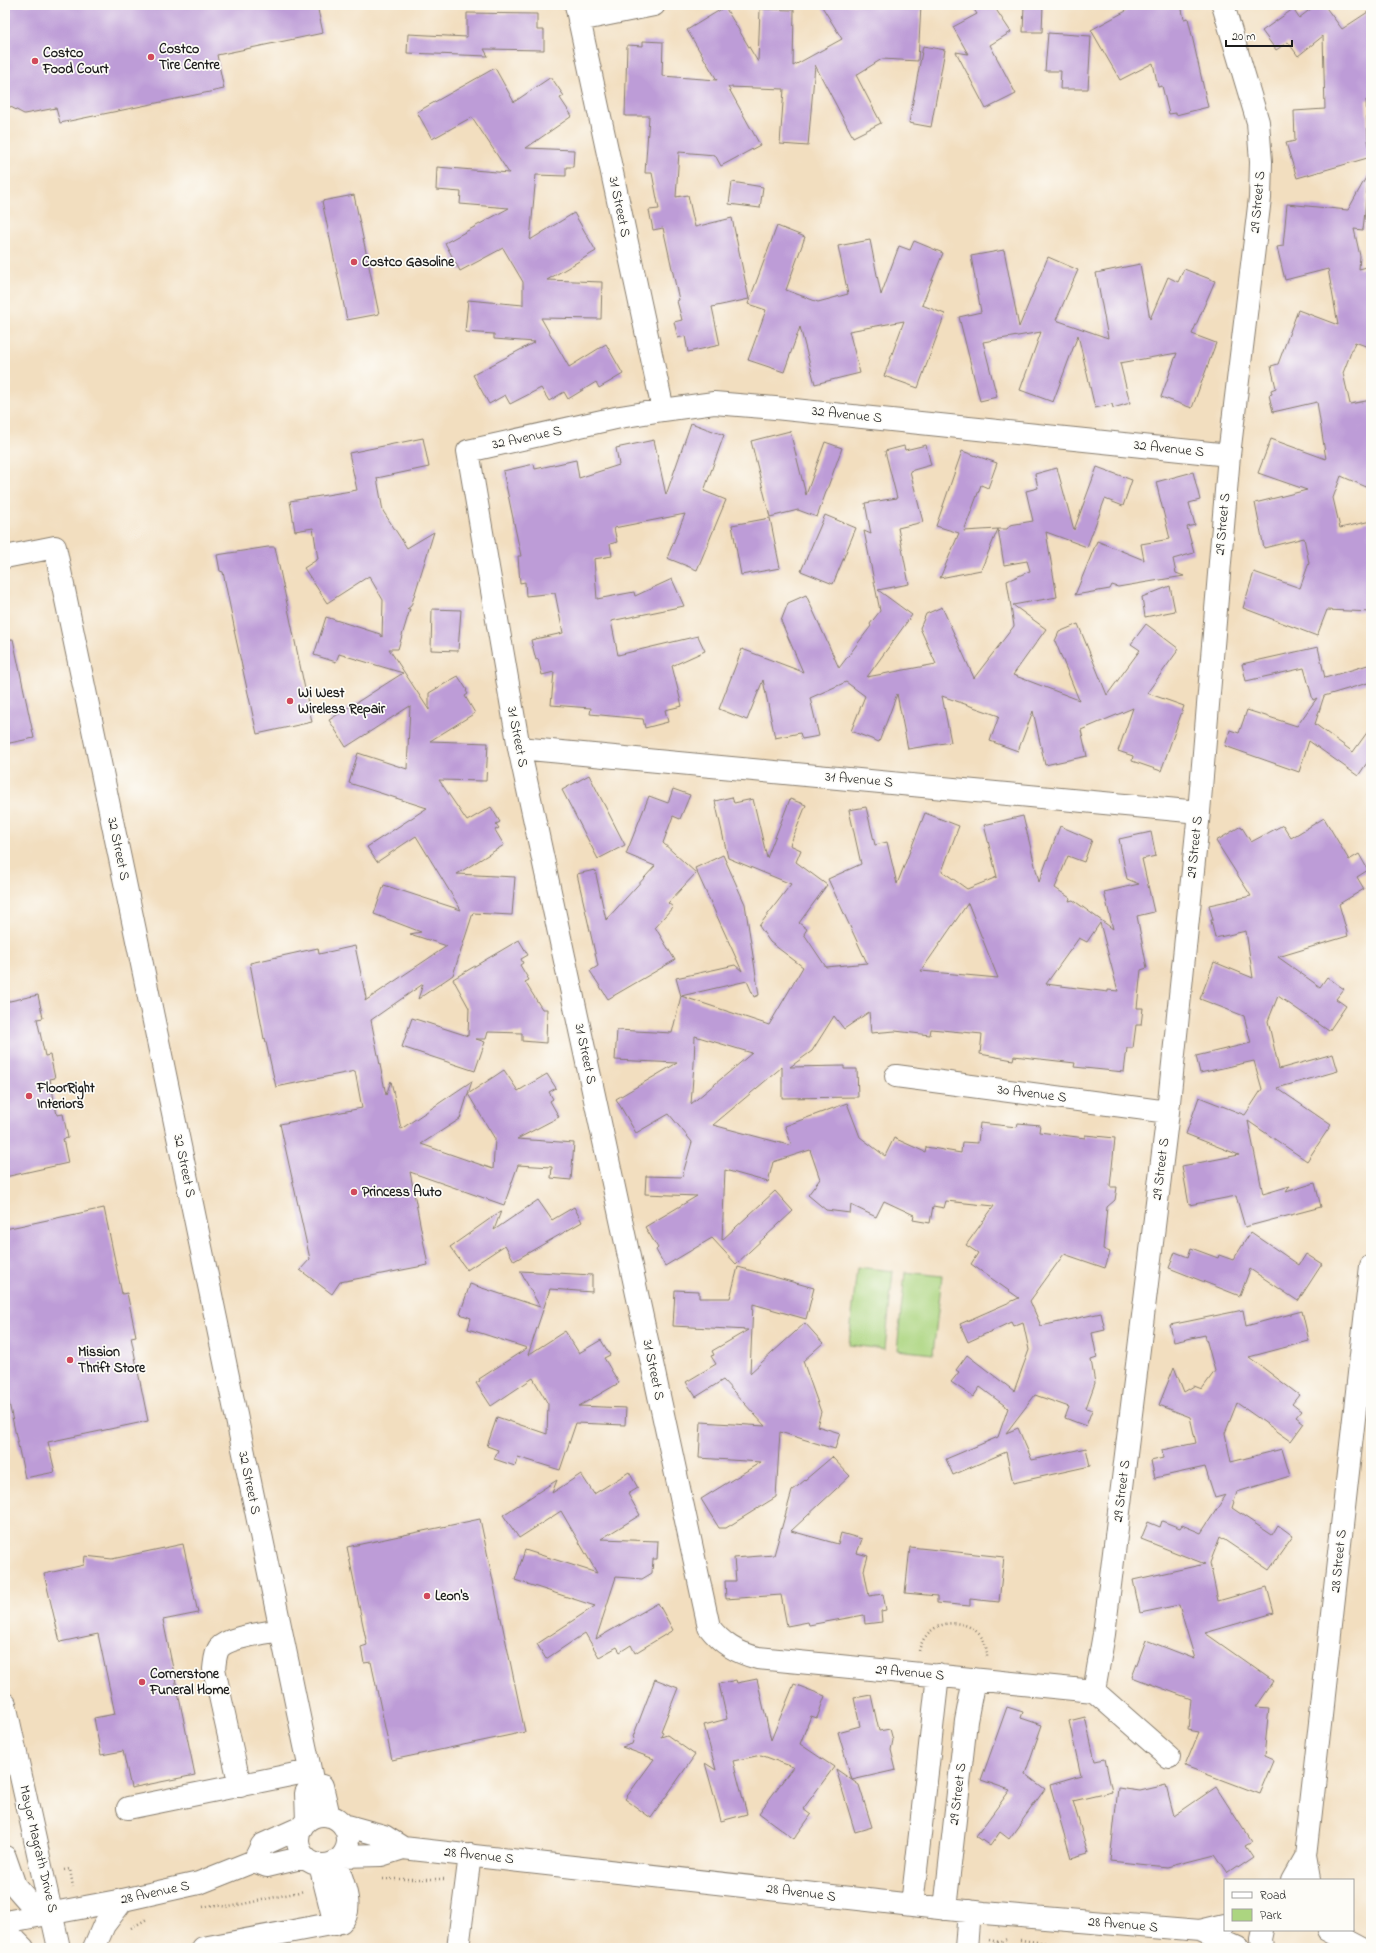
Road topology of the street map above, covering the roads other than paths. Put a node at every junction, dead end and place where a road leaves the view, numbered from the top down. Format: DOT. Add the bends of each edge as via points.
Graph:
graph roads {
  1 [pos="654,5"];
  2 [pos="1223,5"];
  3 [pos="577,12"];
  4 [pos="663,410"];
  5 [pos="468,451"];
  6 [pos="1229,455"];
  7 [pos="5,557"];
  8 [pos="519,748"];
  9 [pos="1199,812"];
  10 [pos="896,1076"];
  11 [pos="1168,1112"];
  12 [pos="1371,1266"];
  13 [pos="280,1630"];
  14 [pos="728,1647"];
  15 [pos="927,1674"];
  16 [pos="980,1680"];
  17 [pos="1094,1692"];
  18 [pos="5,1704"];
  19 [pos="1169,1757"];
  20 [pos="311,1777"];
  21 [pos="240,1786"];
  22 [pos="128,1808"];
  23 [pos="336,1820"];
  24 [pos="304,1824"];
  25 [pos="403,1848"];
  26 [pos="470,1855"];
  27 [pos="1305,1857"];
  28 [pos="5,1858"];
  29 [pos="326,1860"];
  30 [pos="254,1861"];
  31 [pos="1293,1879"];
  32 [pos="1309,1879"];
  33 [pos="123,1900"];
  34 [pos="912,1905"];
  35 [pos="945,1909"];
  36 [pos="969,1911"];
  37 [pos="52,1913"];
  38 [pos="5,1922"];
  39 [pos="1224,1925"];
  40 [pos="1200,1931"];
  41 [pos="1263,1931"];
  42 [pos="1320,1931"];
  43 [pos="1330,1931"];
  44 [pos="5,1934"];
  45 [pos="23,1948"];
  46 [pos="59,1948"];
  47 [pos="94,1948"];
  48 [pos="203,1948"];
  49 [pos="458,1948"];
  50 [pos="966,1948"];
  51 [pos="1238,1948"];
  52 [pos="1262,1948"];
  53 [pos="1322,1948"];
  54 [pos="1362,1948"];
  1 -- 3 [label="street"];
  2 -- 6 [label="street, 29 Street S" via="1258,122 1261,162 1260,198"];
  3 -- 4 [label="street, 31 Street S"];
  4 -- 5 [label="street, 32 Avenue S"];
  4 -- 6 [label="street, 32 Avenue S" via="714,403"];
  5 -- 8 [label="street, 31 Street S"];
  6 -- 9 [label="street, 29 Street S"];
  7 -- 13 [label="street, 32 Street S" via="55,548"];
  8 -- 9 [label="street, 31 Avenue S"];
  8 -- 14 [label="street, 31 Street S" via="709,1627"];
  9 -- 11 [label="street, 29 Street S"];
  10 -- 11 [label="street, 30 Avenue S"];
  11 -- 17 [label="street, 29 Street S" via="1104,1634"];
  12 -- 27 [label="street, 28 Street S"];
  13 -- 20 [label="street, 32 Street S"];
  13 -- 21 [label="street" via="227,1642 219,1648 215,1658 214,1669"];
  14 -- 15 [label="street, 29 Avenue S" via="758,1658"];
  15 -- 16 [label="street, 29 Avenue S"];
  15 -- 34 [label="street"];
  16 -- 17 [label="street, 29 Avenue S"];
  16 -- 35 [label="street, 29 Street S" via="966,1721"];
  17 -- 19 [label="street"];
  18 -- 37 [label="street, Mayor Magrath Drive S"];
  20 -- 21 [label="street"];
  20 -- 23 [label="street" via="322,1786"];
  20 -- 24 [label="street" via="306,1793"];
  21 -- 22 [label="street"];
  23 -- 24 [label="street, 28 Avenue S" via="321,1815"];
  23 -- 25 [label="street, 28 Avenue S" via="384,1836"];
  23 -- 29 [label="street" via="348,1832 347,1849"];
  24 -- 29 [label="street" via="298,1843"];
  24 -- 30 [label="street, 28 Avenue S" via="262,1845"];
  25 -- 26 [label="street, 28 Avenue S"];
  25 -- 29 [label="street, 28 Avenue S" via="381,1855"];
  26 -- 34 [label="street, 28 Avenue S"];
  26 -- 49 [label="street"];
  27 -- 31 [label="street"];
  27 -- 32 [label="street"];
  28 -- 37 [label="street" via="15,1886 29,1902"];
  29 -- 30 [label="street, 28 Avenue S" via="267,1866"];
  29 -- 48 [label="street" via="335,1924"];
  30 -- 33 [label="street, 28 Avenue S" via="199,1883"];
  33 -- 37 [label="street, 28 Avenue S"];
  33 -- 47 [label="street" via="104,1925"];
  34 -- 35 [label="street, 28 Avenue S"];
  35 -- 36 [label="street, 28 Avenue S"];
  36 -- 40 [label="street, 28 Avenue S"];
  36 -- 50 [label="street"];
  37 -- 38 [label="street, 28 Avenue S"];
  37 -- 46 [label="street, Mayor Magrath Drive S"];
  39 -- 40 [label="street"];
  40 -- 51 [label="street"];
  41 -- 52 [label="street"];
  42 -- 53 [label="street"];
  43 -- 54 [label="street"];
  44 -- 45 [label="street" via="12,1936"];
}
